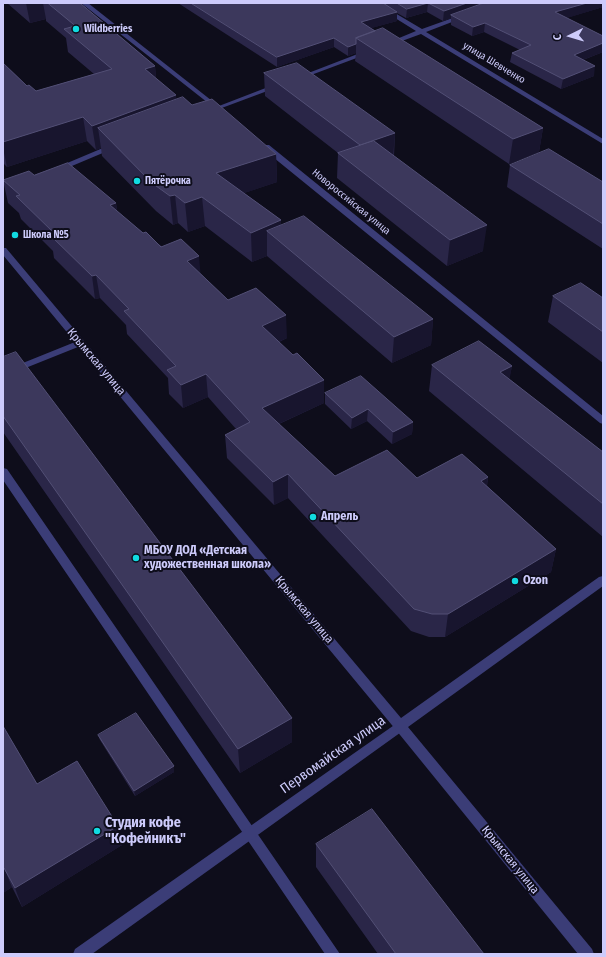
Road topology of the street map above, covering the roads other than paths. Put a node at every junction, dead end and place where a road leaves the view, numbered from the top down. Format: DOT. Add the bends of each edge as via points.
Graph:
graph roads {
  1 [pos="84,3"];
  2 [pos="374,3"];
  3 [pos="472,13"];
  4 [pos="422,31"];
  5 [pos="379,48"];
  6 [pos="371,51"];
  7 [pos="291,81"];
  8 [pos="284,83"];
  9 [pos="221,110"];
  10 [pos="203,113"];
  11 [pos="261,142"];
  12 [pos="603,142"];
  13 [pos="124,143"];
  14 [pos="51,171"];
  15 [pos="3,250"];
  16 [pos="80,343"];
  17 [pos="3,374"];
  18 [pos="603,421"];
  19 [pos="3,472"];
  20 [pos="603,580"];
  21 [pos="400,726"];
  22 [pos="250,833"];
  23 [pos="80,954"];
  24 [pos="333,954"];
  25 [pos="587,954"];
  1 -- 9 [label="street"];
  2 -- 4 [label="street, улица Шевченко"];
  3 -- 4 [label="street"];
  4 -- 5 [label="street"];
  4 -- 12 [label="street, улица Шевченко"];
  6 -- 7 [label="street"];
  8 -- 9 [label="street"];
  9 -- 10 [label="street"];
  11 -- 18 [label="street, Новороссийская улица"];
  13 -- 14 [label="street"];
  15 -- 16 [label="street, Крымская улица"];
  16 -- 17 [label="street"];
  16 -- 21 [label="street, Крымская улица"];
  19 -- 22 [label="street"];
  20 -- 21 [label="street, Первомайская улица"];
  21 -- 22 [label="street, Первомайская улица"];
  21 -- 25 [label="street, Крымская улица"];
  22 -- 23 [label="street, Первомайская улица"];
  22 -- 24 [label="street"];
}
